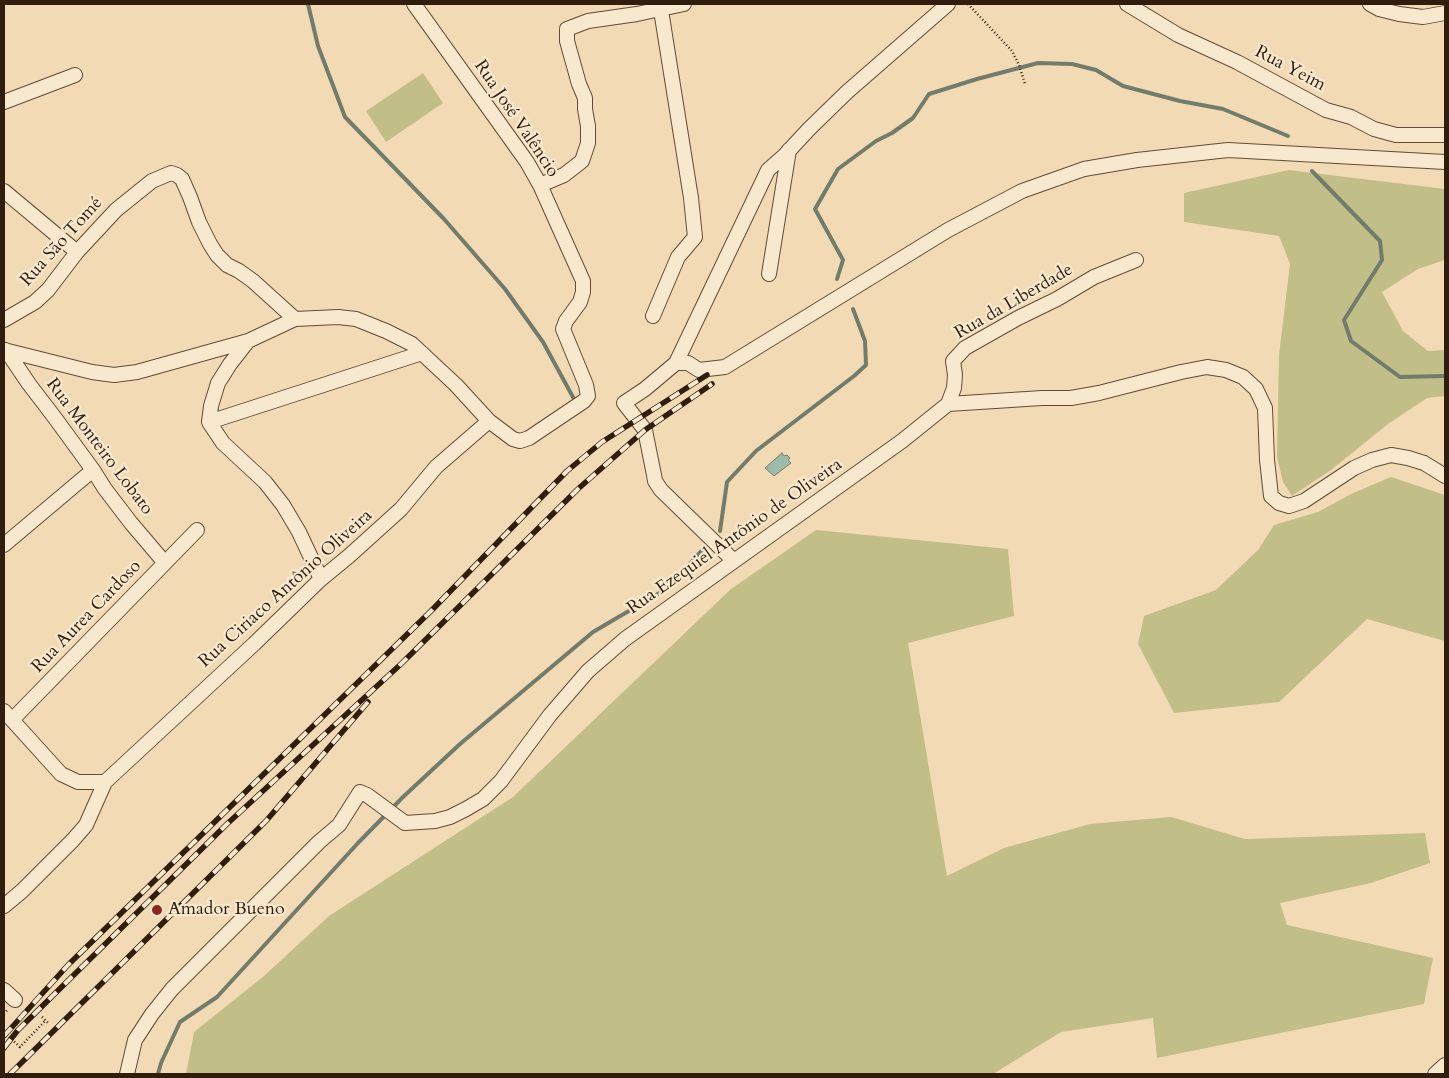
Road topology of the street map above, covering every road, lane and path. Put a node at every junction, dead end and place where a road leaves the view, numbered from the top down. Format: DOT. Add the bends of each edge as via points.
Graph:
graph roads {
  1 [pos="414,4"];
  2 [pos="684,4"];
  3 [pos="948,4"];
  4 [pos="968,4"];
  5 [pos="1127,4"];
  6 [pos="1370,4"];
  7 [pos="661,6"];
  8 [pos="1445,13"];
  9 [pos="75,75"];
  10 [pos="1025,84"];
  11 [pos="4,102"];
  12 [pos="1445,135"];
  13 [pos="789,150"];
  14 [pos="1445,162"];
  15 [pos="540,185"];
  16 [pos="4,190"];
  17 [pos="76,252"];
  18 [pos="1136,260"];
  19 [pos="769,274"];
  20 [pos="653,316"];
  21 [pos="295,319"];
  22 [pos="4,320"];
  23 [pos="248,342"];
  24 [pos="5,350"];
  25 [pos="422,353"];
  26 [pos="676,363"];
  27 [pos="948,404"];
  28 [pos="489,421"];
  29 [pos="209,422"];
  30 [pos="93,470"];
  31 [pos="1445,476"];
  32 [pos="197,530"];
  33 [pos="4,546"];
  34 [pos="734,561"];
  35 [pos="165,563"];
  36 [pos="321,579"];
  37 [pos="8,715"];
  38 [pos="105,782"];
  39 [pos="4,906"];
  40 [pos="4,990"];
  41 [pos="15,1000"];
  42 [pos="42,1017"];
  43 [pos="46,1020"];
  44 [pos="49,1024"];
  45 [pos="4,1032"];
  46 [pos="1445,1065"];
  47 [pos="127,1074"];
  48 [pos="1435,1074"];
  1 -- 15 [label="street, Rua José Valêncio"];
  2 -- 7 [label="street"];
  3 -- 13 [label="street" via="847,92"];
  4 -- 10 [label="path" via="1012,51"];
  5 -- 12 [label="street, Rua Yeim" via="1178,36 1237,62 1326,110 1396,135"];
  6 -- 8 [label="street" via="1399,14 1422,17"];
  7 -- 15 [label="street" via="637,14 588,21 567,29 567,41 585,98 588,143 582,161 564,175"];
  7 -- 20 [label="street" via="695,238 678,258"];
  9 -- 11 [label="street"];
  13 -- 19 [label="street"];
  13 -- 26 [label="street" via="768,170"];
  14 -- 26 [label="street" via="1228,150 1084,169 1022,190 948,230 725,367 700,370 688,363"];
  15 -- 28 [label="street, Rua José Valêncio" via="583,280 580,302 563,329 588,396 520,441"];
  16 -- 17 [label="street"];
  17 -- 21 [label="street, Rua São Tomé" via="116,210 152,181 170,173 177,175 182,179 199,222 217,255 253,281"];
  17 -- 22 [label="street, Rua São Tomé" via="48,290 35,302"];
  18 -- 27 [label="street, Rua da Liberdade" via="1094,277 965,348 953,360 954,388"];
  21 -- 23 [label="street"];
  21 -- 25 [label="street" via="356,319 386,330"];
  23 -- 24 [label="street" via="137,372 114,375"];
  23 -- 29 [label="street" via="218,384"];
  24 -- 30 [label="street, Rua Monteiro Lobato"];
  25 -- 28 [label="street"];
  25 -- 29 [label="street"];
  26 -- 34 [label="street" via="624,403 645,430 654,475 661,490"];
  27 -- 31 [label="street" via="1070,398 1190,370 1226,370 1243,377 1256,389 1265,408 1271,496 1279,503 1289,506 1304,501 1354,468 1391,455 1424,463"];
  27 -- 34 [label="street, Rua Ezequiel Antônio de Oliveira" via="902,441"];
  28 -- 36 [label="street, Rua Ciriaco Antônio Oliveira" via="436,467 401,509"];
  29 -- 36 [label="street" via="223,443 265,482 283,504"];
  30 -- 33 [label="street"];
  30 -- 35 [label="street, Rua Monteiro Lobato"];
  32 -- 35 [label="street, Rua Aurea Cardoso"];
  34 -- 47 [label="street, Rua Ezequiel Antônio de Oliveira" via="625,639 588,671 550,715 501,781 466,809 435,821 404,823 360,792 339,825 172,989 135,1040"];
  35 -- 37 [label="street, Rua Aurea Cardoso"];
  36 -- 38 [label="street, Rua Ciriaco Antônio Oliveira"];
  37 -- 38 [label="street" via="62,774 78,782"];
  38 -- 39 [label="street, Rua Ciriaco Antônio Oliveira" via="86,825"];
  40 -- 41 [label="street"];
  42 -- 43 [label="path"];
  43 -- 44 [label="path"];
  43 -- 45 [label="path" via="20,1047"];
  46 -- 48 [label="street"];
}
